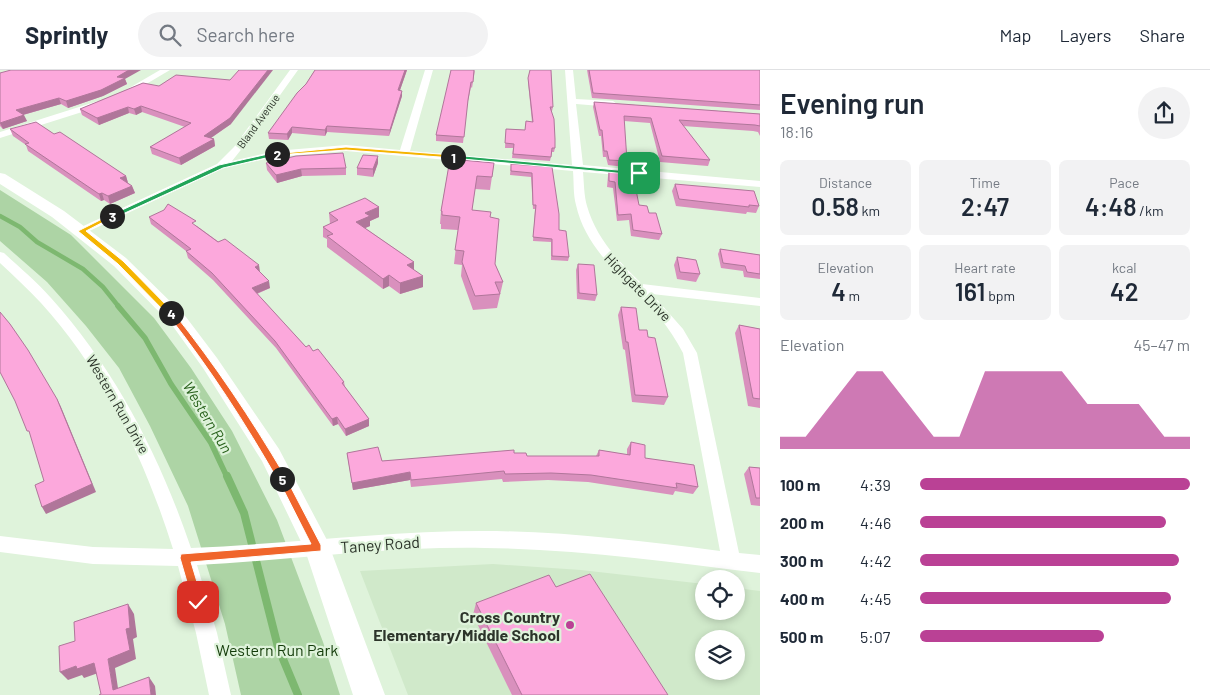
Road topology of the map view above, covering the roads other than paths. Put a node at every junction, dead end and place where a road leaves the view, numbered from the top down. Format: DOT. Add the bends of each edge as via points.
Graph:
graph roads {
  1 [pos="166,70"];
  2 [pos="294,70"];
  3 [pos="428,70"];
  4 [pos="569,70"];
  5 [pos="572,101"];
  6 [pos="622,104"];
  7 [pos="0,135"];
  8 [pos="404,152"];
  9 [pos="221,166"];
  10 [pos="578,168"];
  11 [pos="0,177"];
  12 [pos="760,184"];
  13 [pos="81,231"];
  14 [pos="0,256"];
  15 [pos="639,288"];
  16 [pos="760,302"];
  17 [pos="0,544"];
  18 [pos="318,548"];
  19 [pos="185,558"];
  20 [pos="731,561"];
  21 [pos="760,564"];
  22 [pos="220,695"];
  23 [pos="369,695"];
  1 -- 7 [label="street" via="113,98"];
  2 -- 9 [label="street, Bland Avenue"];
  3 -- 8 [label="street"];
  4 -- 5 [label="street, Highgate Drive"];
  5 -- 6 [label="street"];
  5 -- 10 [label="street, Highgate Drive"];
  8 -- 9 [label="street" via="346,148 315,150 256,157"];
  8 -- 10 [label="street"];
  9 -- 13 [label="street, Bland Avenue"];
  10 -- 12 [label="street"];
  10 -- 15 [label="street, Highgate Drive" via="581,205 594,239 616,267"];
  11 -- 13 [label="main road"];
  13 -- 18 [label="main road" via="120,262 179,321 270,456"];
  14 -- 19 [label="street, Western Run Drive" via="41,294 90,353 139,437 160,483"];
  15 -- 16 [label="street"];
  15 -- 20 [label="street, Highgate Drive" via="669,317 690,353"];
  17 -- 19 [label="street, Taney Road" via="74,554"];
  18 -- 19 [label="street, Taney Road"];
  18 -- 20 [label="street, Taney Road" via="499,539 596,544"];
  18 -- 23 [label="main road"];
  19 -- 22 [label="street, Western Run Drive"];
  20 -- 21 [label="street, Taney Road"];
}
